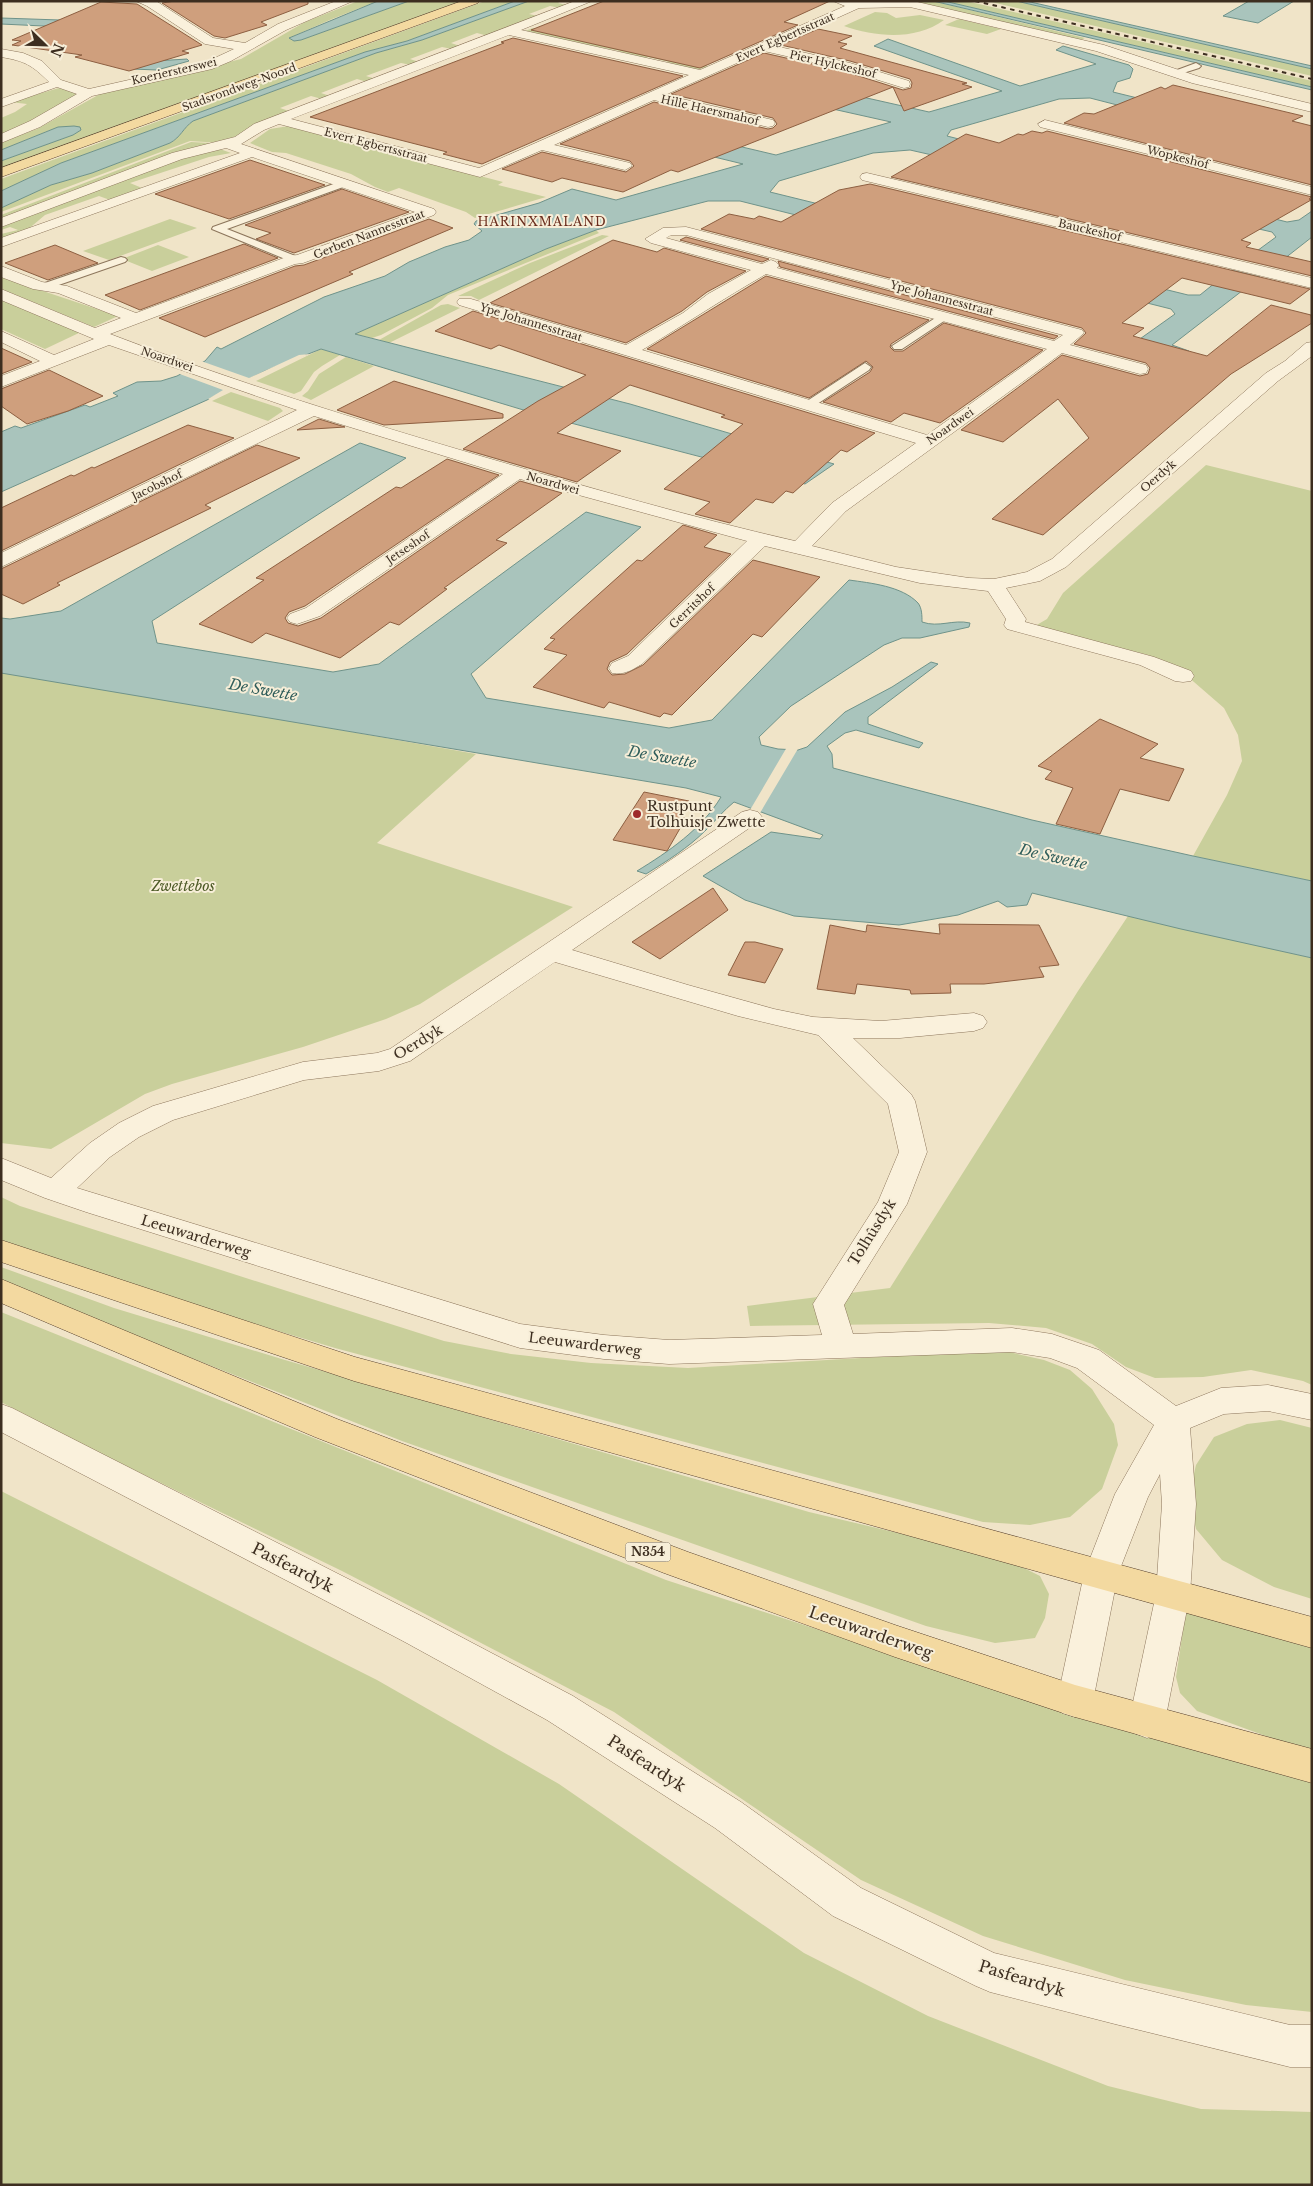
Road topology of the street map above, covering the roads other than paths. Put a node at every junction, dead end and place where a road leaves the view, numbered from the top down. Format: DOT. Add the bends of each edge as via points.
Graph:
graph roads {
  1 [pos="142,1"];
  2 [pos="347,1"];
  3 [pos="474,1"];
  4 [pos="586,1"];
  5 [pos="839,1"];
  6 [pos="857,5"];
  7 [pos="530,23"];
  8 [pos="550,27"];
  9 [pos="508,31"];
  10 [pos="246,47"];
  11 [pos="762,47"];
  12 [pos="1,53"];
  13 [pos="703,60"];
  14 [pos="722,65"];
  15 [pos="1196,66"];
  16 [pos="701,74"];
  17 [pos="1177,74"];
  18 [pos="57,83"];
  19 [pos="904,84"];
  20 [pos="88,93"];
  21 [pos="652,96"];
  22 [pos="1,103"];
  23 [pos="1312,108"];
  24 [pos="278,120"];
  25 [pos="768,123"];
  26 [pos="1045,124"];
  27 [pos="1,138"];
  28 [pos="228,144"];
  29 [pos="542,146"];
  30 [pos="254,153"];
  31 [pos="625,166"];
  32 [pos="2,173"];
  33 [pos="868,177"];
  34 [pos="342,184"];
  35 [pos="1312,191"];
  36 [pos="1,223"];
  37 [pos="1,243"];
  38 [pos="786,256"];
  39 [pos="294,259"];
  40 [pos="121,260"];
  41 [pos="764,269"];
  42 [pos="1,271"];
  43 [pos="1312,283"];
  44 [pos="46,286"];
  45 [pos="1,294"];
  46 [pos="464,302"];
  47 [pos="943,317"];
  48 [pos="135,318"];
  49 [pos="1,336"];
  50 [pos="103,336"];
  51 [pos="898,346"];
  52 [pos="1312,347"];
  53 [pos="1058,348"];
  54 [pos="626,350"];
  55 [pos="54,361"];
  56 [pos="865,367"];
  57 [pos="1140,369"];
  58 [pos="1,382"];
  59 [pos="807,405"];
  60 [pos="312,410"];
  61 [pos="929,441"];
  62 [pos="516,473"];
  63 [pos="761,540"];
  64 [pos="800,548"];
  65 [pos="1,561"];
  66 [pos="994,585"];
  67 [pos="297,618"];
  68 [pos="620,668"];
  69 [pos="1183,676"];
  70 [pos="750,817"];
  71 [pos="551,952"];
  72 [pos="974,1022"];
  73 [pos="826,1027"];
  74 [pos="1,1168"];
  75 [pos="55,1191"];
  76 [pos="1,1251"];
  77 [pos="1,1290"];
  78 [pos="841,1345"];
  79 [pos="1312,1407"];
  80 [pos="1,1417"];
  81 [pos="1173,1420"];
  82 [pos="1102,1574"];
  83 [pos="1173,1594"];
  84 [pos="1312,1634"];
  85 [pos="1075,1700"];
  86 [pos="1146,1721"];
  87 [pos="1312,1766"];
  88 [pos="1312,2046"];
  1 -- 10 [label="street" via="151,3 209,41"];
  2 -- 10 [label="street, Koeriersterswei" via="282,27"];
  3 -- 32 [label="main road, Stadsrondweg-Noord"];
  4 -- 7 [label="street"];
  5 -- 6 [label="street, Evert Egbertsstraat"];
  6 -- 11 [label="street, Evert Egbertsstraat"];
  6 -- 17 [label="street" via="910,4 1109,51"];
  7 -- 8 [label="street"];
  7 -- 9 [label="street"];
  9 -- 16 [label="street"];
  9 -- 24 [label="street"];
  10 -- 20 [label="street, Koeriersterswei" via="208,66"];
  11 -- 14 [label="street, Evert Egbertsstraat"];
  11 -- 19 [label="street, Pier Hylckeshof" via="846,66"];
  12 -- 18 [label="street" via="38,64"];
  13 -- 14 [label="street, Evert Egbertsstraat"];
  14 -- 16 [label="street, Evert Egbertsstraat"];
  15 -- 17 [label="lane"];
  16 -- 21 [label="street, Evert Egbertsstraat"];
  17 -- 23 [label="street"];
  18 -- 20 [label="street"];
  18 -- 22 [label="street"];
  20 -- 27 [label="street, Koeriersterswei" via="35,124"];
  21 -- 25 [label="street, Hille Haersmahof"];
  21 -- 29 [label="street, Evert Egbertsstraat"];
  24 -- 28 [label="street"];
  24 -- 29 [label="street, Evert Egbertsstraat" via="480,173"];
  26 -- 35 [label="street, Wopkeshof"];
  28 -- 30 [label="street, Gerben Nannesstraat"];
  28 -- 36 [label="street" via="177,156"];
  29 -- 31 [label="street"];
  30 -- 34 [label="street, Gerben Nannesstraat"];
  30 -- 37 [label="street"];
  33 -- 43 [label="street, Bauckeshof"];
  34 -- 39 [label="lane" via="217,229"];
  34 -- 39 [label="street, Gerben Nannesstraat" via="429,212"];
  38 -- 41 [label="street"];
  38 -- 41 [label="street, Ype Johannesstraat" via="686,231 668,231 653,238"];
  38 -- 53 [label="street, Ype Johannesstraat" via="1076,334"];
  39 -- 48 [label="street, Gerben Nannesstraat"];
  40 -- 44 [label="lane"];
  41 -- 47 [label="street, Ype Johannesstraat"];
  41 -- 54 [label="street" via="714,297 689,316"];
  42 -- 44 [label="street"];
  44 -- 48 [label="street" via="61,288"];
  45 -- 50 [label="street, Noardwei"];
  46 -- 54 [label="street, Ype Johannesstraat"];
  47 -- 51 [label="lane"];
  47 -- 53 [label="street, Ype Johannesstraat"];
  48 -- 50 [label="street, Gerben Nannesstraat"];
  49 -- 55 [label="street"];
  50 -- 55 [label="street, Gerben Nannesstraat"];
  50 -- 60 [label="street, Noardwei"];
  52 -- 66 [label="street, Oerdyk" via="1272,376 1059,563 1033,577"];
  53 -- 57 [label="street, Ype Johannesstraat"];
  53 -- 61 [label="street, Noardwei"];
  54 -- 59 [label="street, Ype Johannesstraat"];
  55 -- 58 [label="street, Gerben Nannesstraat"];
  56 -- 59 [label="lane"];
  59 -- 61 [label="street, Ype Johannesstraat"];
  60 -- 62 [label="street, Noardwei"];
  60 -- 65 [label="street, Jacobshof"];
  61 -- 64 [label="street, Noardwei" via="839,507"];
  62 -- 63 [label="street, Noardwei"];
  62 -- 67 [label="street, Jetseshof" via="313,612"];
  63 -- 64 [label="street, Noardwei"];
  63 -- 68 [label="street, Gerritshof" via="634,660"];
  64 -- 66 [label="street, Oerdyk" via="929,580"];
  66 -- 69 [label="street" via="1016,619 1014,625 1147,662"];
  70 -- 71 [label="street, Oerdyk"];
  71 -- 73 [label="street" via="675,991 771,1017"];
  71 -- 75 [label="street, Oerdyk" via="400,1055 379,1062 303,1071 163,1113 129,1130 100,1150"];
  72 -- 73 [label="street" via="898,1029"];
  73 -- 78 [label="street, Tolhûsdyk" via="901,1101 913,1152 892,1204 828,1304"];
  74 -- 75 [label="street, Leeuwarderweg"];
  75 -- 78 [label="street, Leeuwarderweg" via="520,1336 669,1352"];
  76 -- 82 [label="main road" via="354,1369"];
  77 -- 85 [label="main road, Leeuwarderweg / N354" via="326,1428 676,1563 895,1641"];
  78 -- 81 [label="street, Leeuwarderweg" via="1012,1340 1052,1346 1096,1364"];
  79 -- 81 [label="street" via="1268,1398 1221,1401"];
  80 -- 88 [label="street, Pasfeardyk" via="560,1708 728,1815 848,1902 990,1972 1290,2046"];
  81 -- 82 [label="street" via="1132,1494"];
  81 -- 83 [label="street" via="1178,1504"];
  82 -- 83 [label="main road"];
  82 -- 85 [label="street"];
  83 -- 84 [label="main road"];
  83 -- 86 [label="street"];
  85 -- 86 [label="main road, Leeuwarderweg / N354"];
  86 -- 87 [label="main road, Leeuwarderweg / N354"];
}
